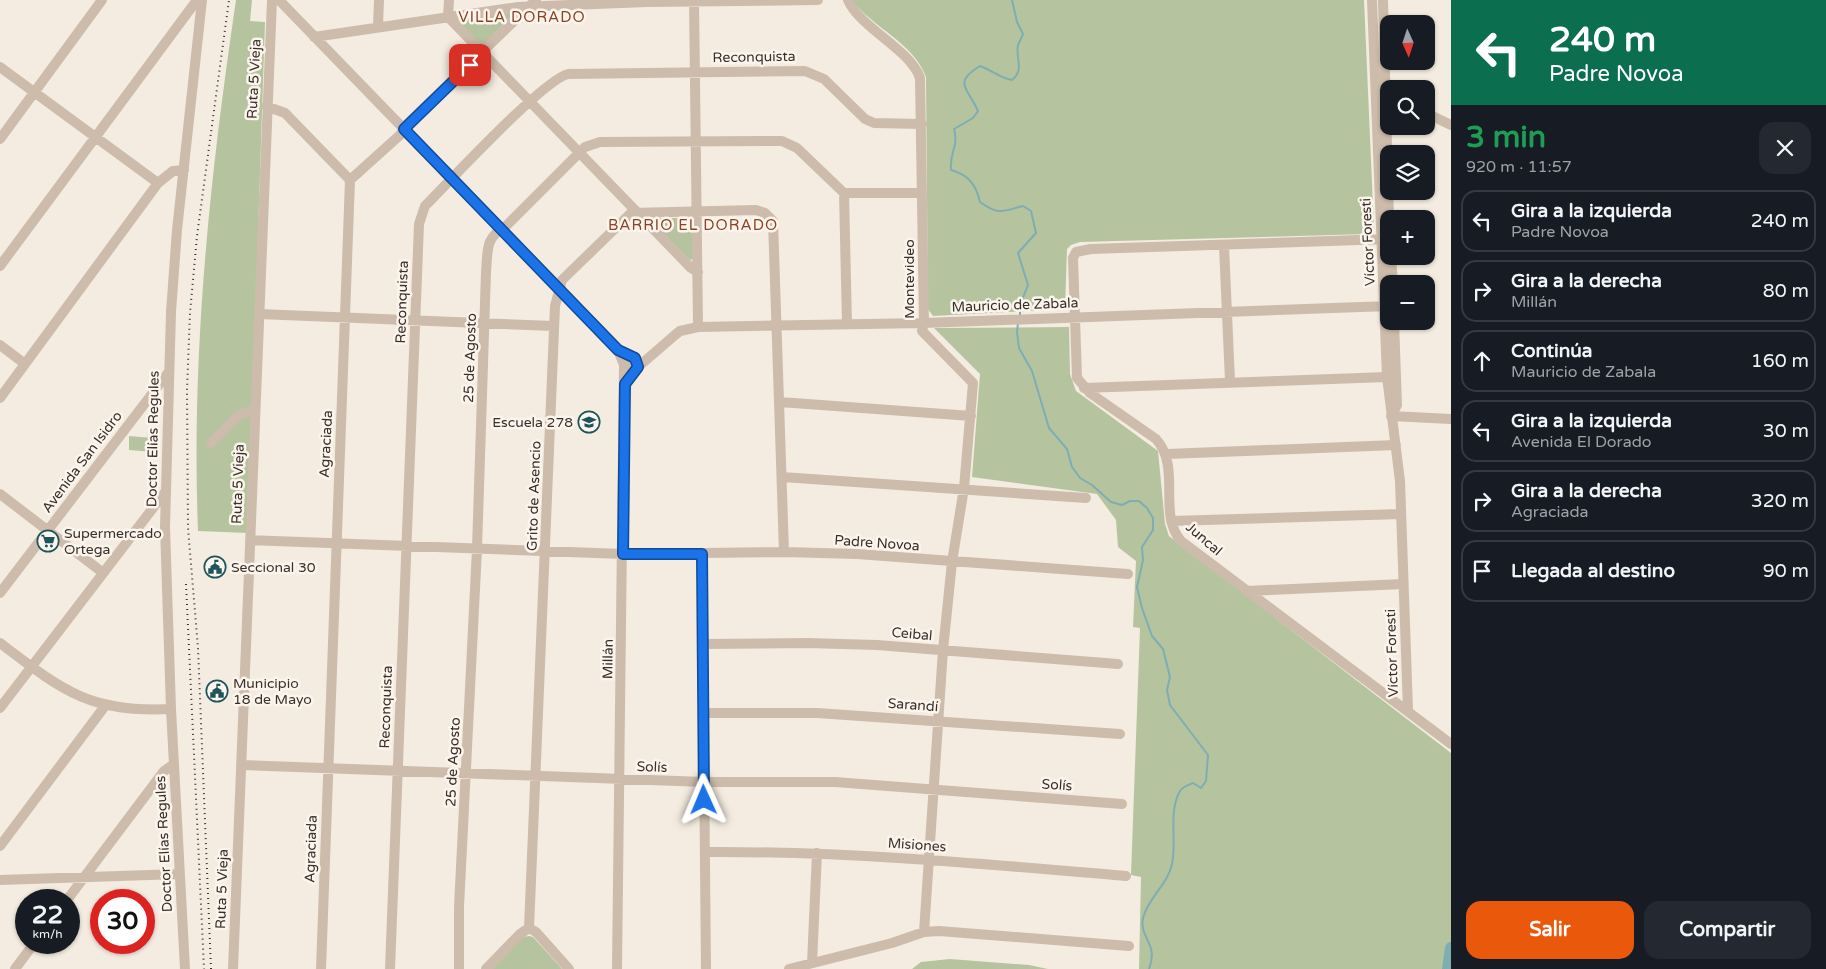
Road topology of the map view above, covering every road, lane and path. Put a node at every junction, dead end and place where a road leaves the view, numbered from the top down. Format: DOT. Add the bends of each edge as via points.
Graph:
graph roads {
  1 [pos="102,0"];
  2 [pos="197,0"];
  3 [pos="202,0"];
  4 [pos="272,0"];
  5 [pos="279,0"];
  6 [pos="379,0"];
  7 [pos="449,0"];
  8 [pos="818,0"];
  9 [pos="848,0"];
  10 [pos="1372,0"];
  11 [pos="1383,0"];
  12 [pos="694,1"];
  13 [pos="533,3"];
  14 [pos="518,4"];
  15 [pos="448,17"];
  16 [pos="378,26"];
  17 [pos="314,37"];
  18 [pos="482,53"];
  19 [pos="0,67"];
  20 [pos="695,72"];
  21 [pos="1387,80"];
  22 [pos="36,92"];
  23 [pos="530,102"];
  24 [pos="266,106"];
  25 [pos="1435,117"];
  26 [pos="922,124"];
  27 [pos="1451,125"];
  28 [pos="404,129"];
  29 [pos="1388,135"];
  30 [pos="96,136"];
  31 [pos="0,139"];
  32 [pos="697,142"];
  33 [pos="578,153"];
  34 [pos="184,170"];
  35 [pos="452,179"];
  36 [pos="350,180"];
  37 [pos="158,183"];
  38 [pos="844,193"];
  39 [pos="922,193"];
  40 [pos="1383,210"];
  41 [pos="1389,210"];
  42 [pos="698,211"];
  43 [pos="636,212"];
  44 [pos="499,229"];
  45 [pos="1380,240"];
  46 [pos="1224,246"];
  47 [pos="0,266"];
  48 [pos="698,272"];
  49 [pos="558,290"];
  50 [pos="1380,306"];
  51 [pos="1227,311"];
  52 [pos="259,314"];
  53 [pos="1074,317"];
  54 [pos="345,318"];
  55 [pos="415,321"];
  56 [pos="924,323"];
  57 [pos="485,324"];
  58 [pos="847,324"];
  59 [pos="778,325"];
  60 [pos="554,326"];
  61 [pos="698,327"];
  62 [pos="1387,330"];
  63 [pos="1394,330"];
  64 [pos="0,345"];
  65 [pos="618,350"];
  66 [pos="26,364"];
  67 [pos="624,364"];
  68 [pos="636,365"];
  69 [pos="168,373"];
  70 [pos="1387,377"];
  71 [pos="1230,381"];
  72 [pos="625,384"];
  73 [pos="1084,388"];
  74 [pos="0,398"];
  75 [pos="780,402"];
  76 [pos="254,410"];
  77 [pos="971,416"];
  78 [pos="1391,416"];
  79 [pos="1451,419"];
  80 [pos="211,444"];
  81 [pos="1396,445"];
  82 [pos="1167,454"];
  83 [pos="782,477"];
  84 [pos="964,488"];
  85 [pos="166,491"];
  86 [pos="0,494"];
  87 [pos="1086,498"];
  88 [pos="1401,514"];
  89 [pos="1172,521"];
  90 [pos="47,530"];
  91 [pos="250,540"];
  92 [pos="336,543"];
  93 [pos="407,547"];
  94 [pos="477,549"];
  95 [pos="546,552"];
  96 [pos="784,552"];
  97 [pos="623,554"];
  98 [pos="702,554"];
  99 [pos="952,562"];
  100 [pos="102,572"];
  101 [pos="1128,574"];
  102 [pos="1403,584"];
  103 [pos="1247,591"];
  104 [pos="0,593"];
  105 [pos="0,643"];
  106 [pos="703,644"];
  107 [pos="943,650"];
  108 [pos="1118,664"];
  109 [pos="32,667"];
  110 [pos="105,706"];
  111 [pos="0,708"];
  112 [pos="171,709"];
  113 [pos="1408,710"];
  114 [pos="704,714"];
  115 [pos="938,720"];
  116 [pos="1120,734"];
  117 [pos="1451,744"];
  118 [pos="174,764"];
  119 [pos="240,765"];
  120 [pos="328,768"];
  121 [pos="398,770"];
  122 [pos="466,772"];
  123 [pos="537,775"];
  124 [pos="619,779"];
  125 [pos="704,782"];
  126 [pos="932,790"];
  127 [pos="1122,804"];
  128 [pos="0,846"];
  129 [pos="705,852"];
  130 [pos="817,853"];
  131 [pos="928,859"];
  132 [pos="179,874"];
  133 [pos="1126,876"];
  134 [pos="84,877"];
  135 [pos="0,880"];
  136 [pos="75,889"];
  137 [pos="529,928"];
  138 [pos="924,932"];
  139 [pos="1129,946"];
  140 [pos="26,954"];
  141 [pos="812,963"];
  142 [pos="15,969"];
  143 [pos="185,969"];
  144 [pos="233,969"];
  145 [pos="320,969"];
  146 [pos="390,969"];
  147 [pos="459,969"];
  148 [pos="486,969"];
  149 [pos="569,969"];
  150 [pos="617,969"];
  151 [pos="706,969"];
  152 [pos="789,969"];
  1 -- 22 [label="street"];
  2 -- 30 [label="street"];
  3 -- 34 [label="street, Doctor Elías Regules"];
  4 -- 24 [label="street, Ruta 5 Vieja"];
  5 -- 17 [label="street"];
  6 -- 16 [label="street"];
  7 -- 15 [label="street"];
  8 -- 12 [label="street"];
  9 -- 26 [label="street, Montevideo" via="918,72"];
  10 -- 40 [label="street, Víctor Foresti"];
  11 -- 21 [label="street, Víctor Foresti"];
  12 -- 13 [label="street"];
  12 -- 20 [label="street"];
  13 -- 14 [label="street"];
  13 -- 18 [label="street"];
  14 -- 15 [label="street"];
  15 -- 16 [label="street"];
  15 -- 18 [label="street"];
  16 -- 17 [label="street"];
  17 -- 28 [label="street"];
  18 -- 23 [label="street"];
  18 -- 28 [label="street"];
  19 -- 22 [label="street"];
  20 -- 23 [label="street, Reconquista" via="568,74 553,81"];
  20 -- 26 [label="street, Reconquista" via="805,71 824,79 865,119 874,123"];
  20 -- 32 [label="street"];
  22 -- 30 [label="street"];
  22 -- 31 [label="street"];
  23 -- 33 [label="street"];
  23 -- 35 [label="street, Reconquista"];
  24 -- 36 [label="street" via="285,113"];
  24 -- 52 [label="street, Ruta 5 Vieja"];
  25 -- 27 [label="street"];
  26 -- 39 [label="street, Montevideo"];
  28 -- 35 [label="street"];
  28 -- 36 [label="street"];
  29 -- 41 [label="street, Víctor Foresti"];
  30 -- 37 [label="street"];
  30 -- 47 [label="street"];
  32 -- 33 [label="street, 25 de Agosto" via="600,142"];
  32 -- 38 [label="street, 25 de Agosto" via="786,142 797,148"];
  32 -- 42 [label="street"];
  33 -- 43 [label="street"];
  33 -- 44 [label="street, 25 de Agosto" via="507,225"];
  34 -- 37 [label="street" via="173,171"];
  34 -- 69 [label="street, Doctor Elías Regules" via="176,239"];
  35 -- 44 [label="street"];
  35 -- 55 [label="street, Reconquista" via="425,206 420,217"];
  36 -- 54 [label="street, Agraciada"];
  37 -- 66 [label="street"];
  38 -- 39 [label="street"];
  38 -- 58 [label="street"];
  39 -- 56 [label="street, Montevideo"];
  42 -- 43 [label="street"];
  42 -- 48 [label="street"];
  42 -- 59 [label="street" via="756,210 773,221"];
  43 -- 48 [label="street"];
  43 -- 49 [label="street, Grito de Asencio" via="626,216 562,280"];
  44 -- 49 [label="street"];
  44 -- 57 [label="street, 25 de Agosto" via="493,233 489,245"];
  45 -- 46 [label="street"];
  46 -- 51 [label="street"];
  46 -- 53 [label="street" via="1076,252 1073,258"];
  48 -- 61 [label="street"];
  49 -- 60 [label="street, Grito de Asencio"];
  49 -- 65 [label="street"];
  50 -- 51 [label="street, Mauricio de Zabala"];
  51 -- 53 [label="street, Mauricio de Zabala"];
  51 -- 71 [label="street"];
  52 -- 54 [label="street"];
  52 -- 76 [label="street, Ruta 5 Vieja"];
  53 -- 56 [label="street, Mauricio de Zabala"];
  53 -- 73 [label="street" via="1077,378"];
  54 -- 55 [label="street"];
  54 -- 92 [label="street, Agraciada"];
  55 -- 57 [label="street"];
  55 -- 93 [label="street, Reconquista"];
  56 -- 58 [label="street, Mauricio de Zabala"];
  56 -- 77 [label="street, Montevideo" via="923,334 973,383"];
  57 -- 60 [label="street"];
  57 -- 94 [label="street, 25 de Agosto"];
  58 -- 59 [label="street, Mauricio de Zabala"];
  59 -- 61 [label="street, Mauricio de Zabala"];
  59 -- 75 [label="street"];
  60 -- 95 [label="street, Grito de Asencio"];
  61 -- 68 [label="street, Mauricio de Zabala" via="680,331 652,356"];
  62 -- 70 [label="street, Víctor Foresti"];
  63 -- 78 [label="street" via="1397,405"];
  64 -- 66 [label="street"];
  65 -- 67 [label="street, Millán"];
  65 -- 68 [label="street"];
  66 -- 74 [label="street"];
  67 -- 68 [label="street"];
  67 -- 72 [label="street, Millán"];
  68 -- 72 [label="street, Mauricio de Zabala"];
  69 -- 85 [label="street, Doctor Elías Regules"];
  69 -- 90 [label="street, Avenida San Isidro"];
  70 -- 71 [label="street"];
  70 -- 78 [label="street, Víctor Foresti"];
  71 -- 73 [label="street"];
  72 -- 97 [label="street, Millán"];
  73 -- 82 [label="street" via="1156,439"];
  75 -- 77 [label="street"];
  75 -- 83 [label="street"];
  76 -- 80 [label="street" via="239,415"];
  76 -- 91 [label="street, Ruta 5 Vieja"];
  77 -- 84 [label="street, Montevideo"];
  78 -- 79 [label="street"];
  78 -- 81 [label="street, Víctor Foresti"];
  81 -- 82 [label="street"];
  81 -- 88 [label="street, Víctor Foresti"];
  82 -- 89 [label="street, Juncal"];
  83 -- 84 [label="street"];
  83 -- 96 [label="street"];
  84 -- 87 [label="street"];
  84 -- 99 [label="street, Montevideo"];
  85 -- 100 [label="street"];
  85 -- 112 [label="street, Doctor Elías Regules" via="165,563"];
  86 -- 90 [label="street"];
  88 -- 89 [label="street"];
  88 -- 102 [label="street, Víctor Foresti"];
  89 -- 103 [label="street, Juncal" via="1174,532 1182,541"];
  90 -- 100 [label="street"];
  90 -- 104 [label="street, Avenida San Isidro"];
  91 -- 92 [label="street, Padre Novoa"];
  91 -- 119 [label="street, Ruta 5 Vieja"];
  92 -- 93 [label="street, Padre Novoa"];
  92 -- 120 [label="street, Agraciada"];
  93 -- 94 [label="street, Padre Novoa"];
  93 -- 121 [label="street, Reconquista"];
  94 -- 95 [label="street, Padre Novoa"];
  94 -- 122 [label="street, 25 de Agosto"];
  95 -- 97 [label="street, Padre Novoa"];
  95 -- 123 [label="street, Grito de Asencio"];
  96 -- 98 [label="street, Padre Novoa"];
  96 -- 99 [label="street, Padre Novoa"];
  97 -- 98 [label="street, Padre Novoa"];
  97 -- 124 [label="street, Millán"];
  98 -- 106 [label="street"];
  99 -- 101 [label="street, Padre Novoa"];
  99 -- 107 [label="street, Montevideo"];
  100 -- 109 [label="street"];
  102 -- 103 [label="street"];
  102 -- 113 [label="street, Víctor Foresti"];
  103 -- 113 [label="street, Juncal"];
  105 -- 109 [label="street"];
  106 -- 107 [label="street, Ceibal" via="841,644"];
  106 -- 114 [label="street"];
  107 -- 108 [label="street, Ceibal"];
  107 -- 115 [label="street, Montevideo"];
  109 -- 110 [label="street" via="70,692"];
  109 -- 111 [label="street"];
  110 -- 112 [label="street" via="126,710"];
  110 -- 128 [label="street"];
  112 -- 118 [label="street, Doctor Elías Regules"];
  113 -- 117 [label="street, Juncal"];
  114 -- 115 [label="street, Sarandí" via="817,712"];
  114 -- 125 [label="street"];
  115 -- 116 [label="street, Sarandí"];
  115 -- 126 [label="street, Montevideo"];
  118 -- 132 [label="street, Doctor Elías Regules"];
  118 -- 134 [label="street" via="164,771"];
  119 -- 120 [label="street, Solís"];
  119 -- 144 [label="street, Ruta 5 Vieja"];
  120 -- 121 [label="street, Solís"];
  120 -- 145 [label="street, Agraciada"];
  121 -- 122 [label="street, Solís"];
  121 -- 146 [label="street, Reconquista"];
  122 -- 123 [label="street, Solís"];
  122 -- 147 [label="street, 25 de Agosto"];
  123 -- 124 [label="street, Solís"];
  123 -- 137 [label="street, Grito de Asencio"];
  124 -- 125 [label="street, Solís"];
  124 -- 150 [label="street, Millán"];
  125 -- 126 [label="street, Solís" via="835,782"];
  125 -- 129 [label="street"];
  126 -- 127 [label="street, Solís"];
  126 -- 131 [label="street, Montevideo"];
  129 -- 130 [label="street, Misiones"];
  129 -- 151 [label="street"];
  130 -- 131 [label="street, Misiones"];
  130 -- 141 [label="street"];
  131 -- 133 [label="street, Misiones"];
  131 -- 138 [label="street, Montevideo"];
  132 -- 134 [label="street"];
  132 -- 143 [label="street, Doctor Elías Regules"];
  134 -- 135 [label="street"];
  134 -- 136 [label="street"];
  137 -- 148 [label="street"];
  137 -- 149 [label="street"];
  138 -- 139 [label="street" via="956,931"];
  138 -- 141 [label="street"];
  140 -- 142 [label="street"];
  141 -- 152 [label="street"];
}
